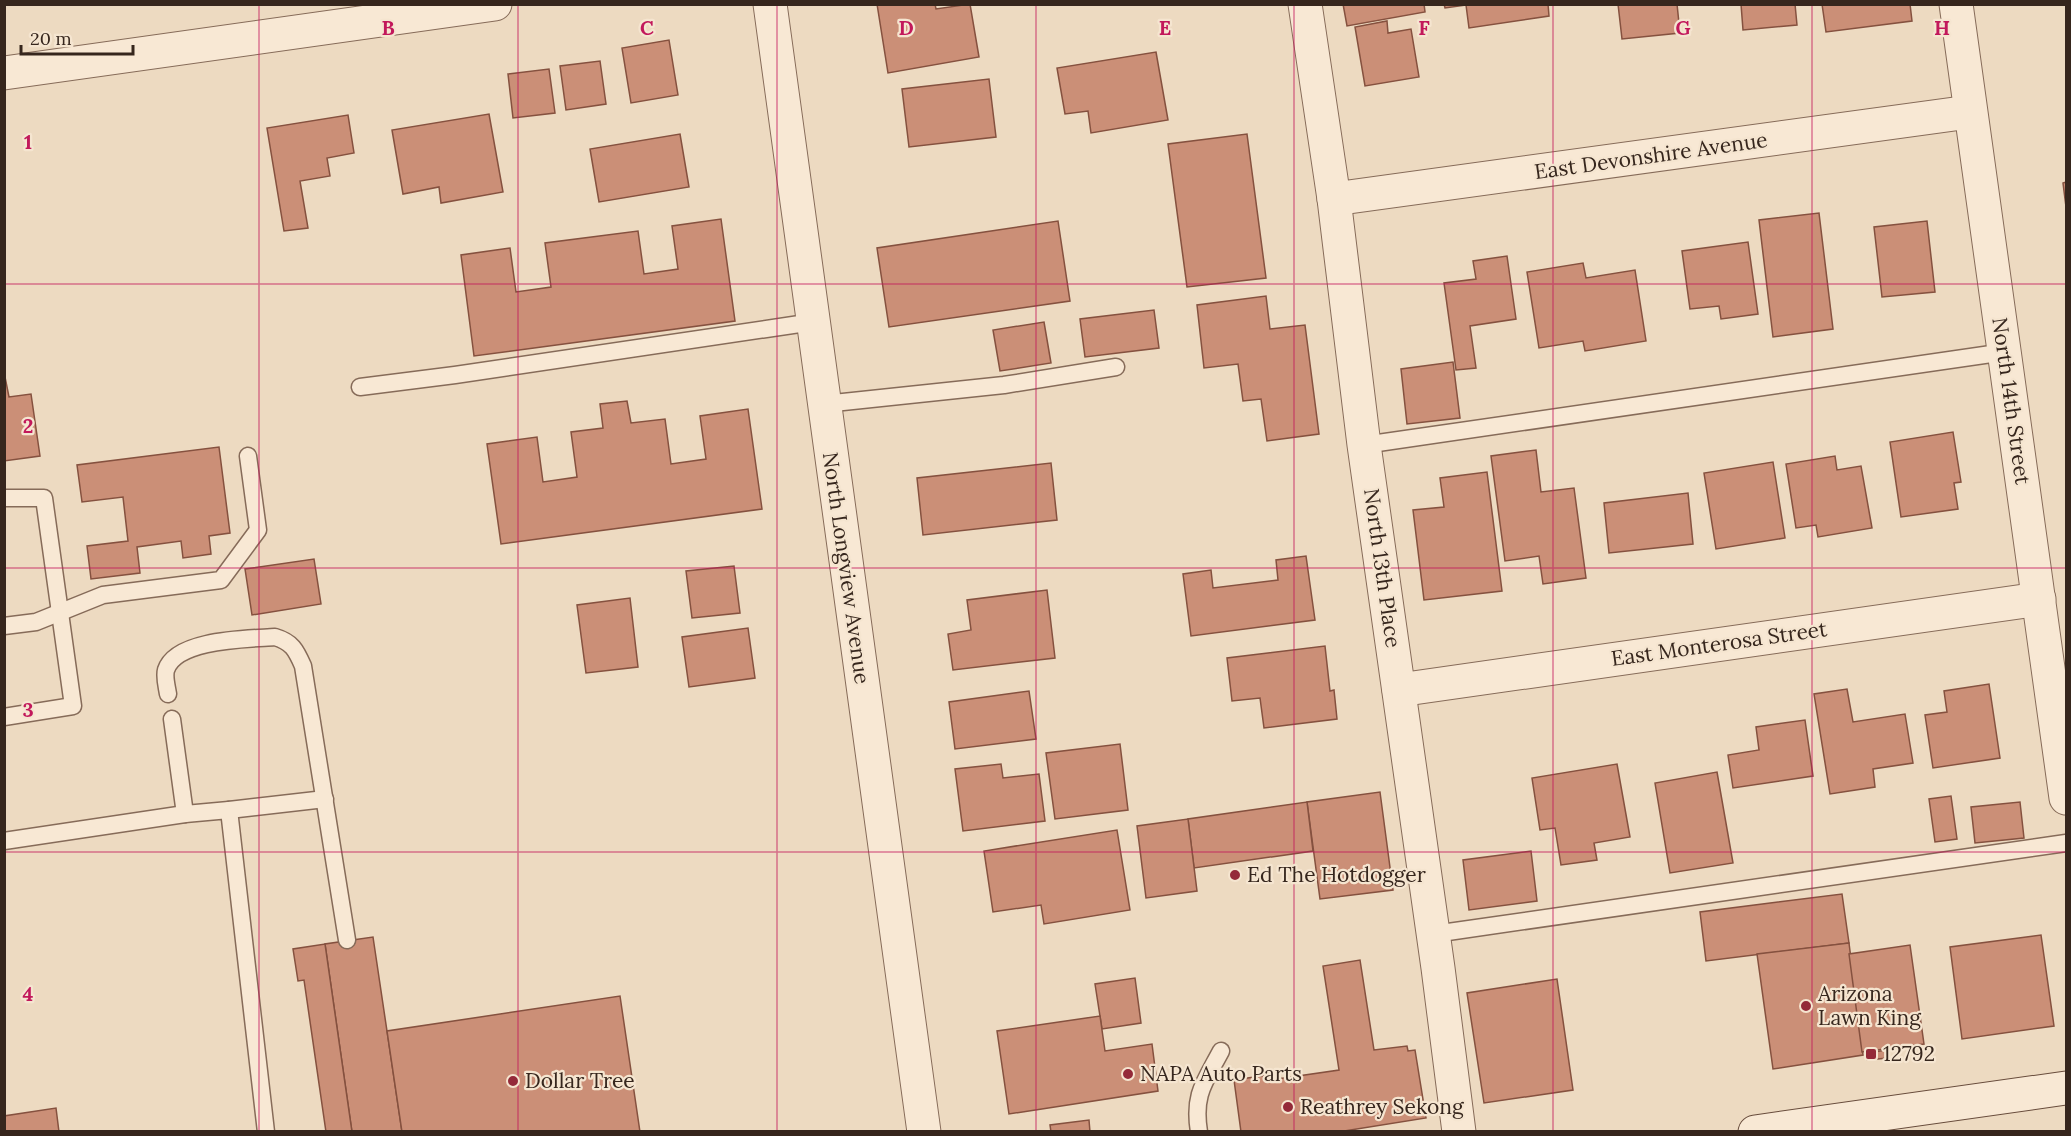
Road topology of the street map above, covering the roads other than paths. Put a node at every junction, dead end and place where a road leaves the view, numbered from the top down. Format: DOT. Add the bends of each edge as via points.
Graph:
graph roads {
  1 [pos="495,4"];
  2 [pos="770,4"];
  3 [pos="1305,4"];
  4 [pos="1956,4"];
  5 [pos="4,74"];
  6 [pos="1969,112"];
  7 [pos="1334,200"];
  8 [pos="813,322"];
  9 [pos="2005,352"];
  10 [pos="1116,367"];
  11 [pos="360,387"];
  12 [pos="824,404"];
  13 [pos="1364,445"];
  14 [pos="248,456"];
  15 [pos="4,498"];
  16 [pos="2039,599"];
  17 [pos="60,611"];
  18 [pos="4,626"];
  19 [pos="1399,690"];
  20 [pos="168,694"];
  21 [pos="4,717"];
  22 [pos="172,719"];
  23 [pos="2067,798"];
  24 [pos="325,799"];
  25 [pos="229,810"];
  26 [pos="184,814"];
  27 [pos="4,841"];
  28 [pos="2067,843"];
  29 [pos="1434,934"];
  30 [pos="347,940"];
  31 [pos="1221,1051"];
  32 [pos="2067,1088"];
  33 [pos="1836,1126"];
  34 [pos="266,1131"];
  35 [pos="924,1131"];
  36 [pos="1198,1131"];
  37 [pos="1459,1131"];
  38 [pos="1755,1131"];
  1 -- 5 [label="street"];
  2 -- 8 [label="street, North Longview Avenue"];
  3 -- 7 [label="street, North 13th Place"];
  4 -- 6 [label="street, North 14th Street"];
  6 -- 7 [label="street, East Devonshire Avenue"];
  6 -- 9 [label="street, North 14th Street"];
  7 -- 13 [label="street, North 13th Place"];
  8 -- 11 [label="lane"];
  8 -- 12 [label="street, North Longview Avenue"];
  9 -- 13 [label="lane"];
  9 -- 16 [label="street, North 14th Street"];
  10 -- 12 [label="lane" via="1004,385"];
  12 -- 35 [label="street, North Longview Avenue"];
  13 -- 19 [label="street, North 13th Place"];
  14 -- 17 [label="lane" via="258,530 221,580 103,595"];
  15 -- 17 [label="lane" via="44,498"];
  16 -- 19 [label="street, East Monterosa Street"];
  16 -- 23 [label="street, North 14th Street"];
  17 -- 18 [label="lane" via="36,622"];
  17 -- 21 [label="lane" via="73,706"];
  19 -- 29 [label="street, North 13th Place"];
  20 -- 24 [label="lane" via="166,672 172,658 188,649 274,636 286,640 296,649 303,666"];
  22 -- 26 [label="lane"];
  24 -- 25 [label="lane"];
  24 -- 30 [label="lane"];
  25 -- 26 [label="lane"];
  25 -- 34 [label="lane"];
  26 -- 27 [label="lane"];
  28 -- 29 [label="lane"];
  29 -- 37 [label="street, North 13th Place"];
  31 -- 36 [label="lane" via="1197,1101"];
  32 -- 33 [label="street"];
  33 -- 38 [label="street"];
}
